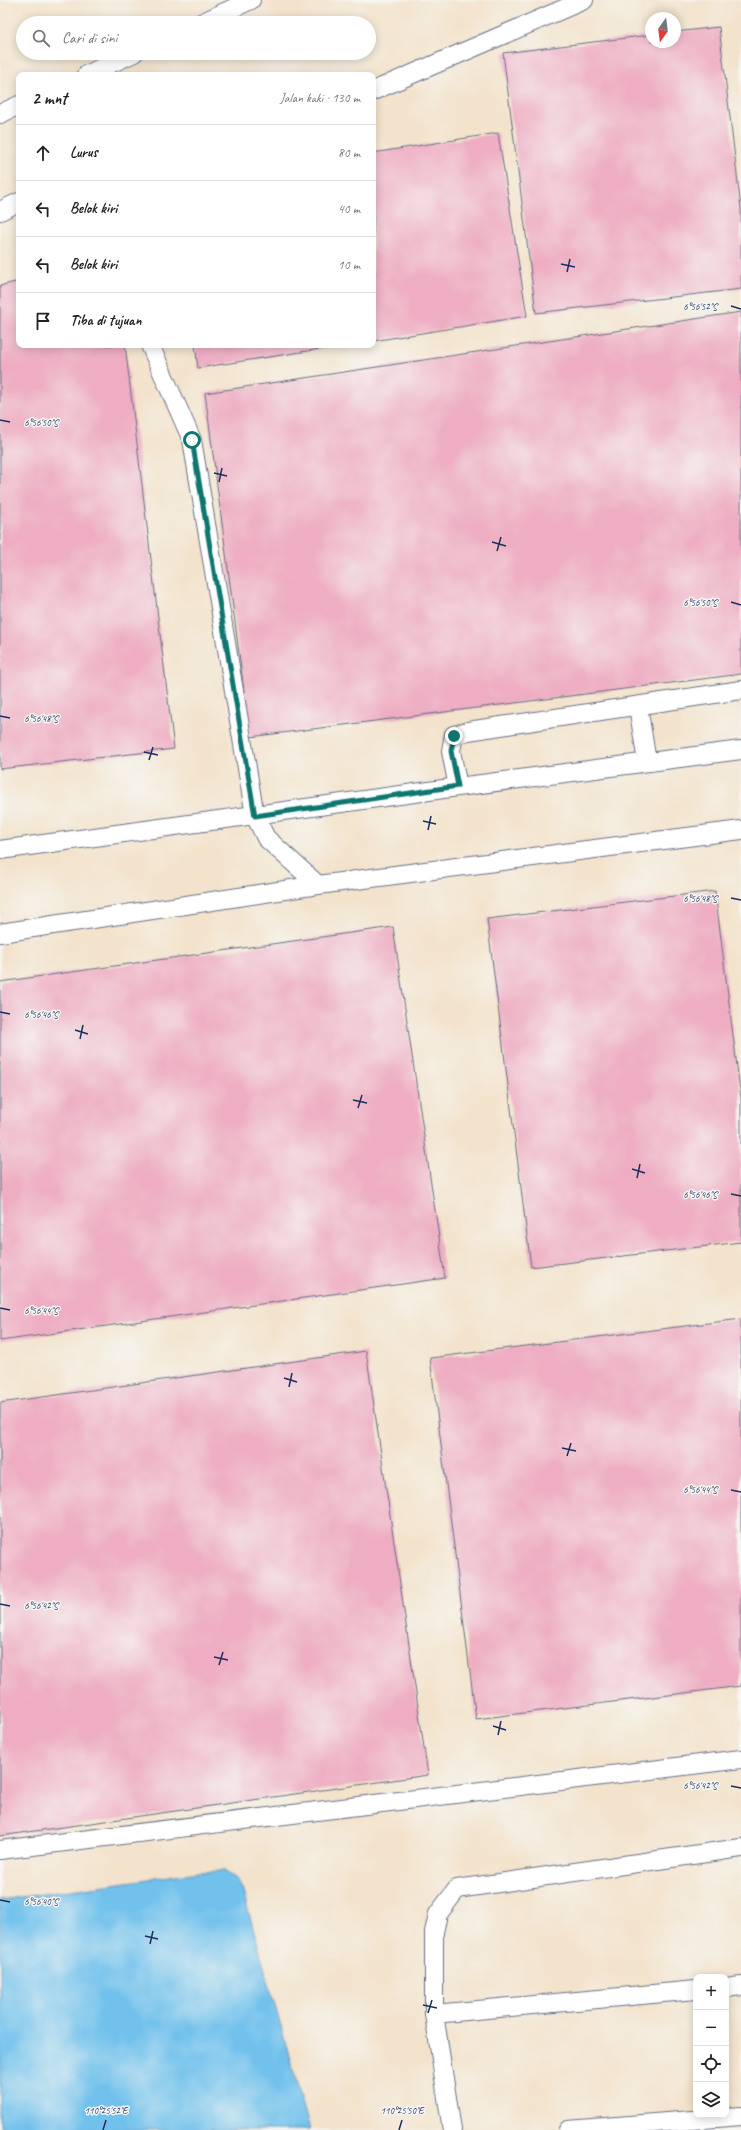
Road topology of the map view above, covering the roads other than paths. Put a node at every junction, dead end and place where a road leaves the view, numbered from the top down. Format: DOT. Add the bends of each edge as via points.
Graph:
graph roads {
  1 [pos="251,0"];
  2 [pos="584,0"];
  3 [pos="216,16"];
  4 [pos="119,60"];
  5 [pos="93,72"];
  6 [pos="376,90"];
  7 [pos="16,106"];
  8 [pos="0,114"];
  9 [pos="16,204"];
  10 [pos="0,212"];
  11 [pos="151,348"];
  12 [pos="741,690"];
  13 [pos="638,706"];
  14 [pos="741,750"];
  15 [pos="647,762"];
  16 [pos="458,786"];
  17 [pos="255,816"];
  18 [pos="741,830"];
  19 [pos="0,850"];
  20 [pos="318,885"];
  21 [pos="0,933"];
  22 [pos="741,1759"];
  23 [pos="741,1848"];
  24 [pos="0,1850"];
  25 [pos="741,1986"];
  26 [pos="729,1988"];
  27 [pos="693,1990"];
  28 [pos="434,2014"];
  29 [pos="741,2116"];
  30 [pos="452,2130"];
  31 [pos="568,2130"];
  1 -- 3 [label="lane"];
  2 -- 6 [label="lane"];
  4 -- 5 [label="lane"];
  7 -- 8 [label="lane"];
  9 -- 10 [label="lane"];
  11 -- 17 [label="lane" via="192,440"];
  12 -- 13 [label="lane"];
  13 -- 15 [label="lane"];
  13 -- 16 [label="lane" via="468,731 454,736 451,751"];
  14 -- 15 [label="lane"];
  15 -- 16 [label="lane"];
  16 -- 17 [label="lane"];
  17 -- 19 [label="lane"];
  17 -- 20 [label="lane" via="266,838"];
  18 -- 20 [label="lane"];
  20 -- 21 [label="lane"];
  22 -- 24 [label="lane"];
  23 -- 28 [label="lane" via="457,1888 438,1914 434,1932"];
  25 -- 26 [label="lane"];
  27 -- 28 [label="lane"];
  28 -- 30 [label="lane"];
  29 -- 31 [label="lane"];
}
